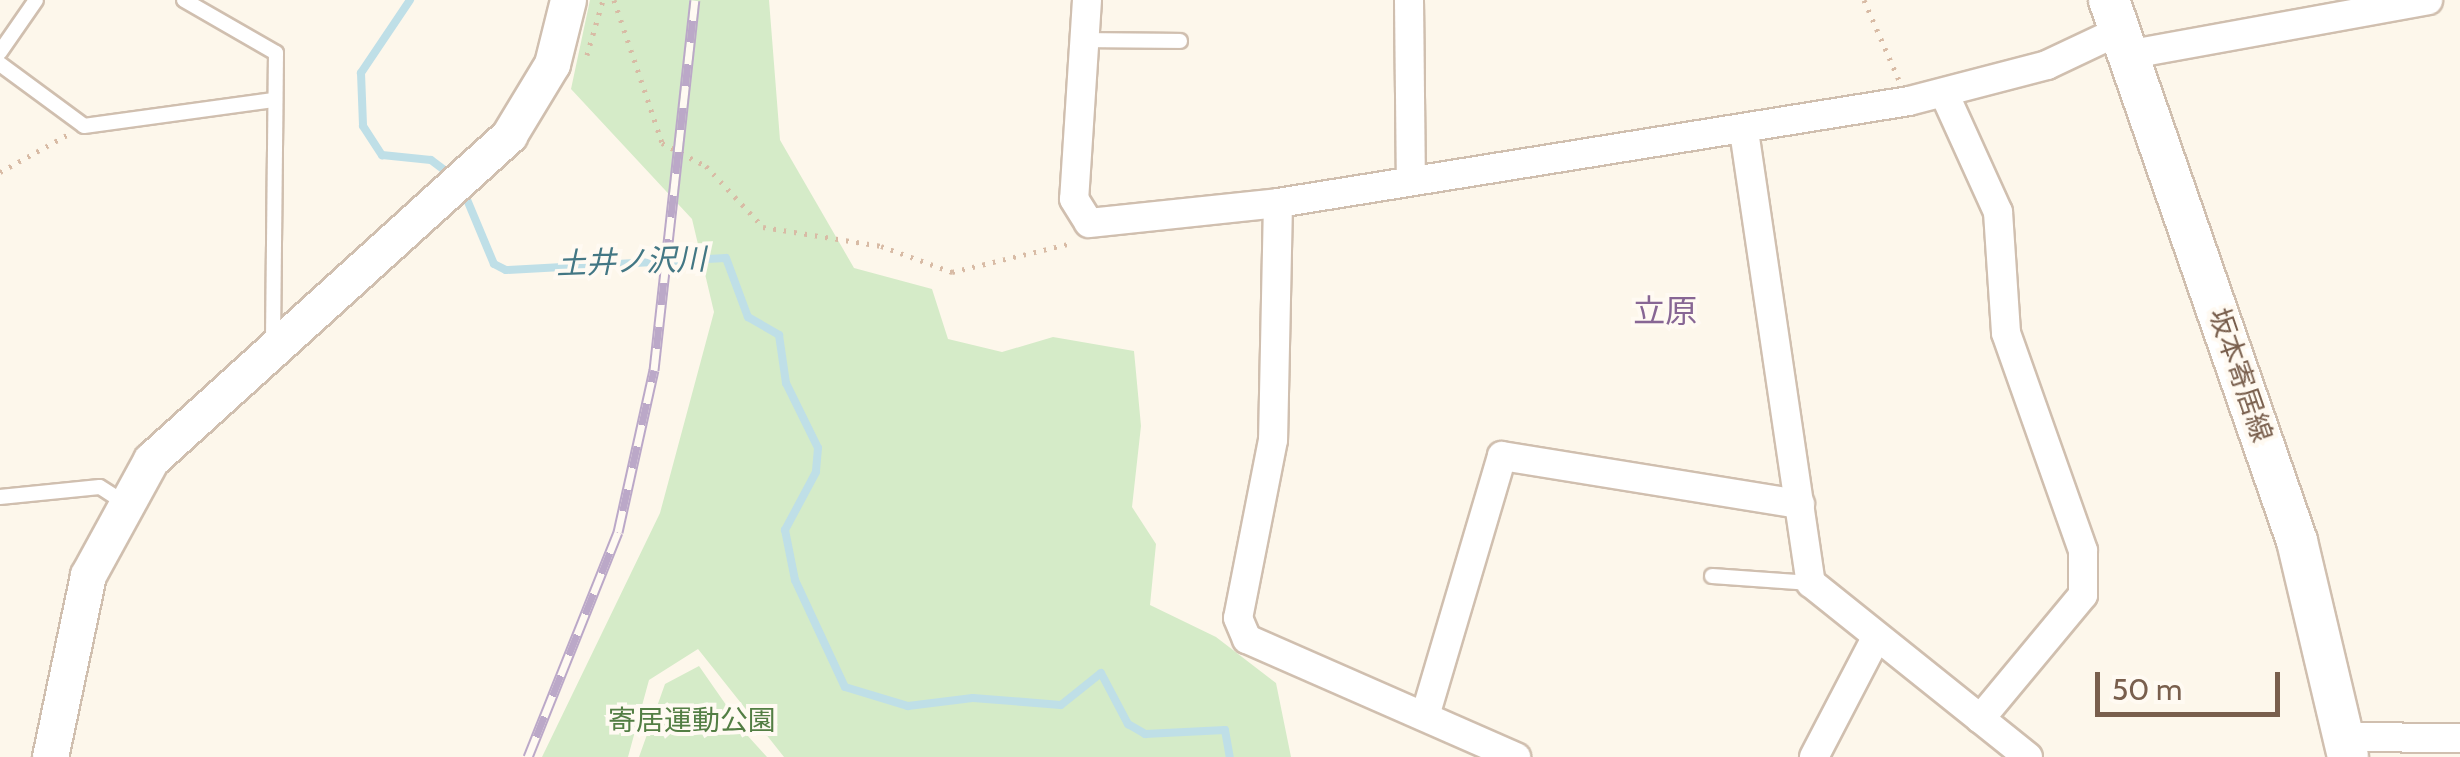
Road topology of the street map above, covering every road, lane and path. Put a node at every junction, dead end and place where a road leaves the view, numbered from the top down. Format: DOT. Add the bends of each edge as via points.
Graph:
graph roads {
  1 [pos="36,0"];
  2 [pos="184,0"];
  3 [pos="568,0"];
  4 [pos="614,0"];
  5 [pos="1087,0"];
  6 [pos="1408,0"];
  7 [pos="1864,0"];
  8 [pos="2428,0"];
  9 [pos="2121,28"];
  10 [pos="1084,40"];
  11 [pos="1180,41"];
  12 [pos="0,52"];
  13 [pos="0,64"];
  14 [pos="1944,93"];
  15 [pos="275,100"];
  16 [pos="1909,101"];
  17 [pos="84,126"];
  18 [pos="1744,131"];
  19 [pos="0,172"];
  20 [pos="1411,182"];
  21 [pos="1278,203"];
  22 [pos="1093,240"];
  23 [pos="273,344"];
  24 [pos="0,497"];
  25 [pos="123,502"];
  26 [pos="1800,504"];
  27 [pos="1712,576"];
  28 [pos="1811,582"];
  29 [pos="1877,636"];
  30 [pos="1425,716"];
  31 [pos="1980,719"];
  32 [pos="2460,738"];
  33 [pos="2346,747"];
  34 [pos="50,757"];
  35 [pos="1516,757"];
  36 [pos="1814,757"];
  37 [pos="2028,757"];
  1 -- 12 [label="lane"];
  2 -- 15 [label="lane" via="276,53"];
  3 -- 23 [label="street" via="535,96 483,163"];
  4 -- 22 [label="path" via="662,143 706,166 762,227 881,246 934,270"];
  5 -- 10 [label="street"];
  6 -- 20 [label="street"];
  7 -- 16 [label="path"];
  8 -- 9 [label="street"];
  9 -- 14 [label="street" via="2047,65"];
  9 -- 33 [label="main road, 坂本寄居線" via="2297,541"];
  10 -- 11 [label="lane"];
  10 -- 21 [label="street" via="1076,212 1089,222 1161,220"];
  13 -- 17 [label="lane"];
  14 -- 16 [label="street"];
  14 -- 31 [label="street" via="1998,212 2006,333 2083,551 2083,595"];
  15 -- 17 [label="lane"];
  15 -- 23 [label="lane"];
  16 -- 18 [label="street"];
  17 -- 19 [label="path"];
  18 -- 20 [label="street"];
  18 -- 26 [label="street"];
  20 -- 21 [label="street"];
  21 -- 30 [label="street" via="1272,440 1238,618 1247,639"];
  23 -- 25 [label="street" via="190,418"];
  24 -- 25 [label="lane" via="100,487"];
  25 -- 34 [label="street" via="88,575"];
  26 -- 28 [label="street"];
  26 -- 30 [label="street" via="1502,456"];
  27 -- 28 [label="lane"];
  28 -- 29 [label="street"];
  29 -- 31 [label="street"];
  29 -- 36 [label="street"];
  30 -- 35 [label="street"];
  31 -- 37 [label="street"];
  32 -- 33 [label="street"];
}
